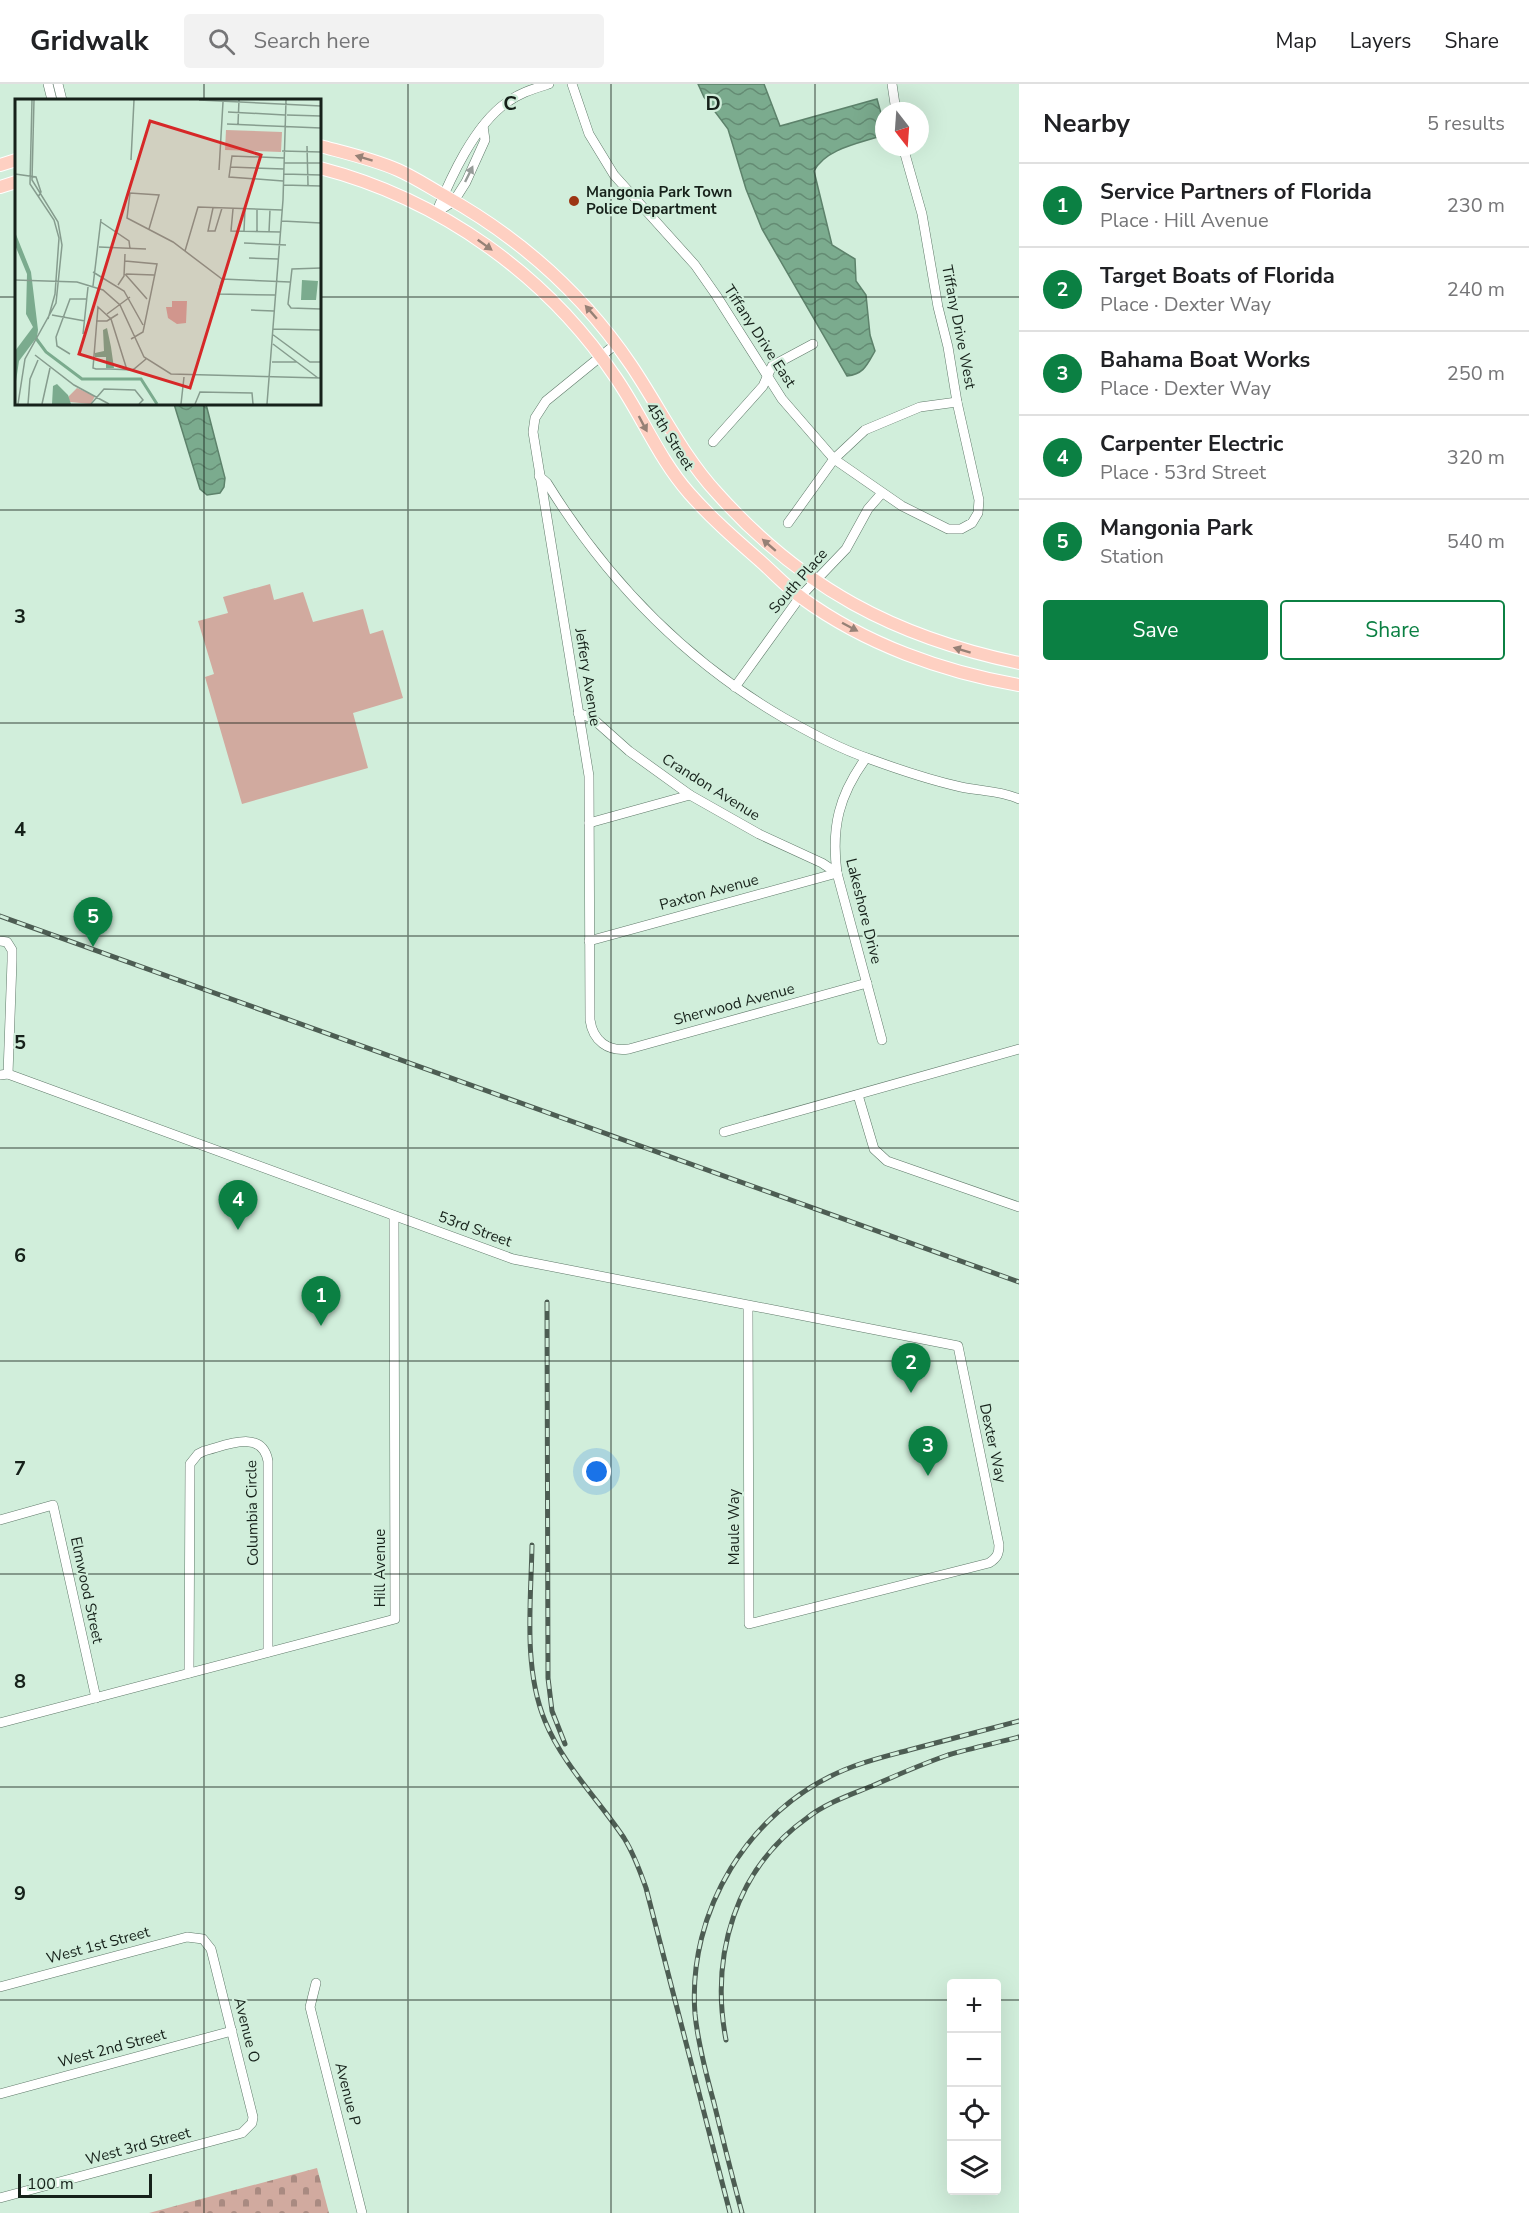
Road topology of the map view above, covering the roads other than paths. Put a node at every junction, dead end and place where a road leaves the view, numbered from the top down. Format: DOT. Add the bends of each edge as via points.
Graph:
graph roads {
  1 [pos="48,84"];
  2 [pos="58,84"];
  3 [pos="549,84"];
  4 [pos="572,84"];
  5 [pos="892,84"];
  6 [pos="52,99"];
  7 [pos="62,99"];
  8 [pos="895,102"];
  9 [pos="321,146"];
  10 [pos="906,156"];
  11 [pos="15,160"];
  12 [pos="0,165"];
  13 [pos="321,168"];
  14 [pos="15,182"];
  15 [pos="0,187"];
  16 [pos="449,198"];
  17 [pos="436,213"];
  18 [pos="616,344"];
  19 [pos="813,344"];
  20 [pos="601,357"];
  21 [pos="767,374"];
  22 [pos="957,402"];
  23 [pos="713,442"];
  24 [pos="834,459"];
  25 [pos="539,476"];
  26 [pos="882,493"];
  27 [pos="978,513"];
  28 [pos="788,523"];
  29 [pos="814,581"];
  30 [pos="800,597"];
  31 [pos="1019,663"];
  32 [pos="1019,685"];
  33 [pos="735,687"];
  34 [pos="578,712"];
  35 [pos="866,758"];
  36 [pos="690,795"];
  37 [pos="1019,799"];
  38 [pos="589,822"];
  39 [pos="837,873"];
  40 [pos="0,941"];
  41 [pos="590,941"];
  42 [pos="867,983"];
  43 [pos="882,1040"];
  44 [pos="609,1047"];
  45 [pos="1019,1049"];
  46 [pos="4,1074"];
  47 [pos="858,1095"];
  48 [pos="724,1132"];
  49 [pos="1019,1207"];
  50 [pos="394,1216"];
  51 [pos="748,1306"];
  52 [pos="958,1346"];
  53 [pos="0,1520"];
  54 [pos="870,1593"];
  55 [pos="268,1652"];
  56 [pos="189,1673"];
  57 [pos="96,1698"];
  58 [pos="0,1723"];
  59 [pos="203,1940"];
  60 [pos="316,1983"];
  61 [pos="0,1987"];
  62 [pos="232,2031"];
  63 [pos="0,2094"];
  64 [pos="248,2129"];
  65 [pos="0,2198"];
  66 [pos="362,2213"];
  1 -- 6 [label="street"];
  2 -- 7 [label="street"];
  3 -- 16 [label="street" via="516,96 483,126 485,140 466,182"];
  4 -- 21 [label="street, Tiffany Drive East" via="589,134 605,162 695,265"];
  5 -- 8 [label="street"];
  16 -- 9 [label="main road, 45th Street, one-way" via="398,170"];
  10 -- 22 [label="street, Tiffany Drive West" via="922,214"];
  11 -- 12 [label="main road"];
  13 -- 17 [label="main road, 45th Street"];
  14 -- 15 [label="main road"];
  16 -- 17 [label="street"];
  18 -- 16 [label="main road, 45th Street, one-way" via="549,268 520,244"];
  17 -- 20 [label="main road, 45th Street, one-way" via="486,245 536,285"];
  18 -- 20 [label="street, Jeffery Avenue"];
  29 -- 18 [label="main road, 45th Street, one-way" via="764,541 716,492"];
  19 -- 21 [label="street" via="772,366"];
  20 -- 25 [label="street, Jeffery Avenue" via="537,412 532,432"];
  20 -- 30 [label="main road, 45th Street, one-way" via="688,493"];
  21 -- 23 [label="street" via="763,386"];
  21 -- 24 [label="street, Tiffany Drive East" via="782,399"];
  22 -- 24 [label="street" via="920,407 865,430"];
  22 -- 27 [label="street, Tiffany Drive West" via="979,500"];
  24 -- 26 [label="street, Tiffany Drive East"];
  24 -- 28 [label="street"];
  25 -- 33 [label="street" via="635,600 681,645"];
  25 -- 34 [label="street, Jeffery Avenue"];
  26 -- 27 [label="street, Tiffany Drive East" via="948,529 966,527"];
  26 -- 29 [label="street, South Place" via="868,509 846,549"];
  29 -- 30 [label="street, South Place"];
  31 -- 29 [label="main road, 45th Street, one-way" via="982,656 917,634 858,608"];
  30 -- 32 [label="main road, 45th Street, one-way" via="852,628 914,657 979,678"];
  30 -- 33 [label="street, South Place"];
  33 -- 35 [label="street" via="801,728"];
  34 -- 36 [label="street, Crandon Avenue" via="592,718"];
  34 -- 38 [label="street, Jeffery Avenue" via="589,776"];
  35 -- 37 [label="street" via="942,782"];
  35 -- 39 [label="street, Lakeshore Drive" via="849,784 837,820"];
  36 -- 38 [label="street"];
  36 -- 39 [label="street, Crandon Avenue"];
  38 -- 41 [label="street, Jeffery Avenue"];
  39 -- 41 [label="street, Paxton Avenue"];
  39 -- 42 [label="street, Lakeshore Drive"];
  40 -- 46 [label="street" via="7,942 12,951"];
  41 -- 44 [label="street, Jeffery Avenue" via="591,1027 597,1039"];
  42 -- 43 [label="street, Lakeshore Drive"];
  42 -- 44 [label="street, Sherwood Avenue" via="629,1048"];
  45 -- 47 [label="street"];
  46 -- 50 [label="street, 53rd Street"];
  47 -- 48 [label="street"];
  47 -- 49 [label="street" via="874,1149 887,1161"];
  50 -- 51 [label="street, 53rd Street" via="513,1259"];
  50 -- 55 [label="street, Hill Avenue" via="395,1618"];
  51 -- 52 [label="street, 53rd Street"];
  51 -- 54 [label="street, Maule Way" via="749,1624"];
  52 -- 54 [label="street, Dexter Way" via="999,1554 989,1563"];
  53 -- 57 [label="street, Elmwood Street" via="53,1505"];
  55 -- 56 [label="street, Hill Avenue"];
  55 -- 56 [label="street, Columbia Circle" via="268,1461 259,1444 247,1441 198,1454 190,1464"];
  56 -- 57 [label="street, Hill Avenue"];
  57 -- 58 [label="street, Hill Avenue"];
  59 -- 61 [label="street, West 1st Street" via="187,1937"];
  59 -- 62 [label="street, Avenue O" via="211,1949"];
  60 -- 66 [label="street, Avenue P" via="310,2007"];
  62 -- 63 [label="street, West 2nd Street"];
  62 -- 64 [label="street, Avenue O" via="252,2110"];
  64 -- 65 [label="street, West 3rd Street"];
}
